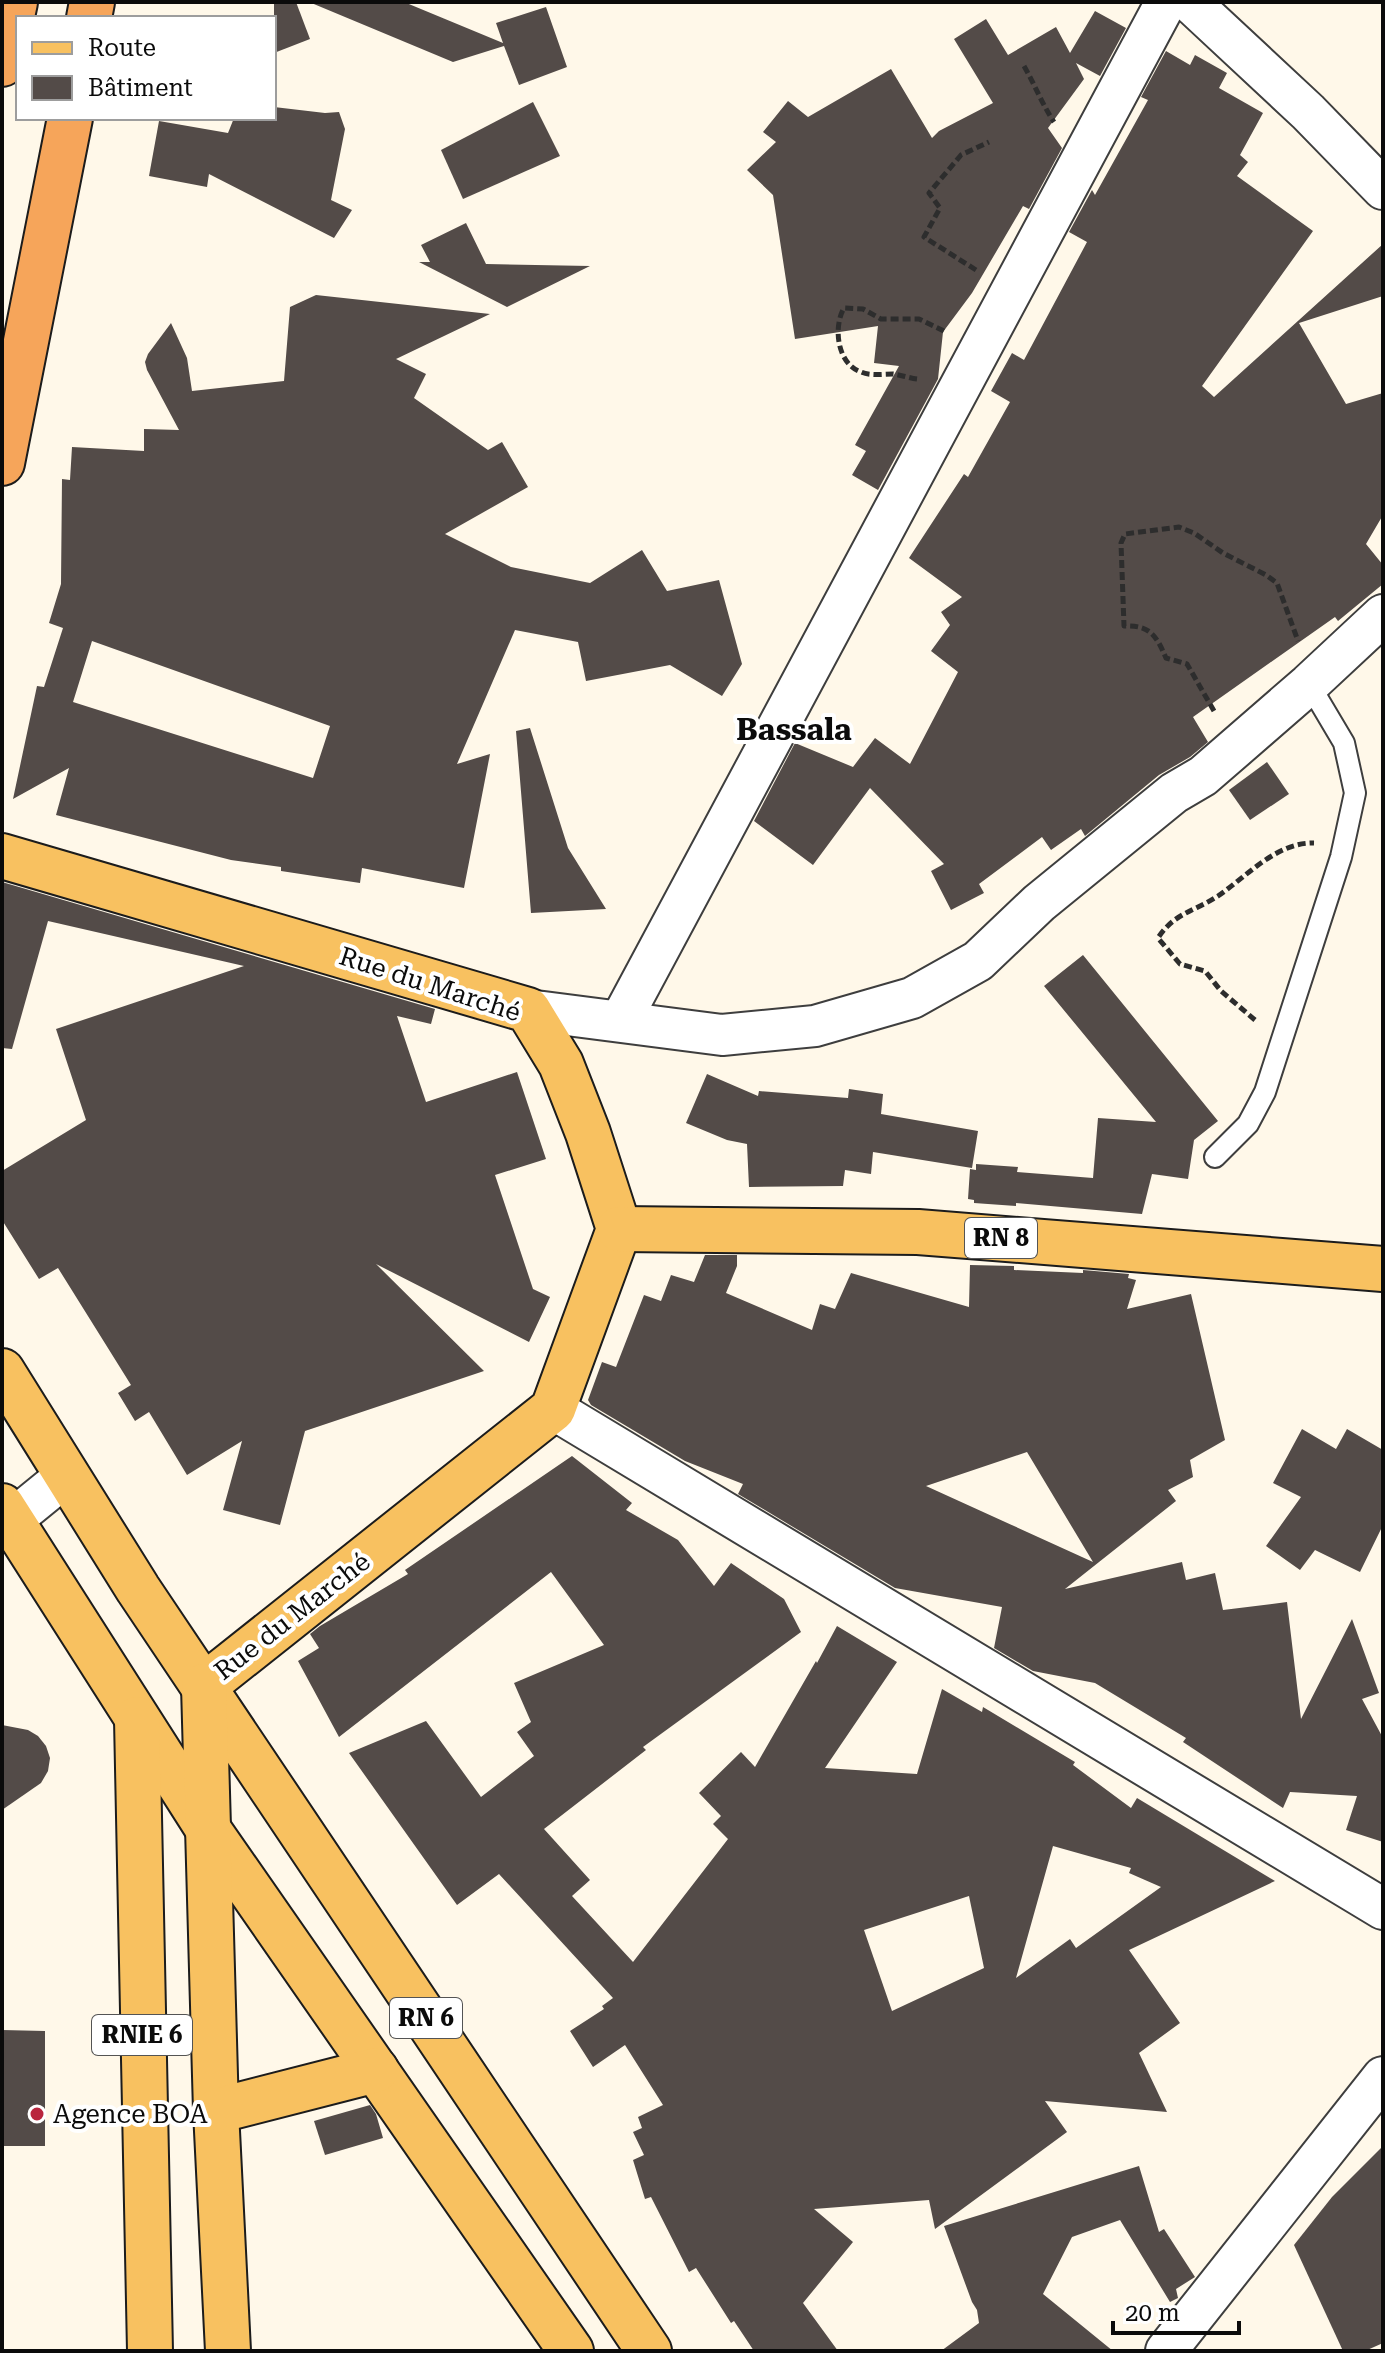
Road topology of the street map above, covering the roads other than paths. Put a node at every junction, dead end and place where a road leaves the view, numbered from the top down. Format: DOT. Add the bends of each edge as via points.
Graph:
graph roads {
  1 [pos="15,2"];
  2 [pos="1166,2"];
  3 [pos="1190,2"];
  4 [pos="2,64"];
  5 [pos="70,120"];
  6 [pos="1383,189"];
  7 [pos="2,463"];
  8 [pos="1383,615"];
  9 [pos="1309,684"];
  10 [pos="2,856"];
  11 [pos="528,1010"];
  12 [pos="621,1020"];
  13 [pos="1215,1157"];
  14 [pos="619,1229"];
  15 [pos="1383,1269"];
  16 [pos="2,1371"];
  17 [pos="553,1409"];
  18 [pos="67,1475"];
  19 [pos="5,1518"];
  20 [pos="204,1686"];
  21 [pos="137,1719"];
  22 [pos="208,1829"];
  23 [pos="1383,1909"];
  24 [pos="376,2070"];
  25 [pos="1383,2077"];
  26 [pos="216,2111"];
  27 [pos="144,2347"];
  28 [pos="228,2351"];
  29 [pos="571,2351"];
  30 [pos="649,2351"];
  31 [pos="1166,2351"];
  1 -- 4 [label="highway"];
  2 -- 12 [label="street"];
  3 -- 6 [label="street"];
  5 -- 7 [label="highway"];
  8 -- 9 [label="street"];
  9 -- 12 [label="street" via="1203,776 1174,793 1039,903 978,961 912,998 815,1026 722,1035"];
  9 -- 13 [label="lane" via="1344,743 1355,793 1343,849 1265,1092 1248,1124"];
  10 -- 11 [label="main road, Rue du Marché"];
  11 -- 12 [label="street"];
  11 -- 14 [label="main road, Rue du Marché" via="561,1064"];
  14 -- 15 [label="main road, RN 8" via="918,1232"];
  14 -- 17 [label="main road"];
  16 -- 18 [label="main road"];
  17 -- 20 [label="main road, Rue du Marché"];
  17 -- 23 [label="street"];
  18 -- 19 [label="street"];
  18 -- 20 [label="main road"];
  19 -- 21 [label="main road"];
  20 -- 22 [label="main road, RNIE 6"];
  20 -- 30 [label="main road, RN 6"];
  21 -- 22 [label="main road, RN 6"];
  21 -- 27 [label="main road, RNIE 6"];
  22 -- 24 [label="main road, RN 6"];
  22 -- 26 [label="main road, RNIE 6"];
  24 -- 26 [label="main road"];
  24 -- 29 [label="main road, RN 6"];
  25 -- 31 [label="street"];
  26 -- 28 [label="main road, RNIE 6"];
}
